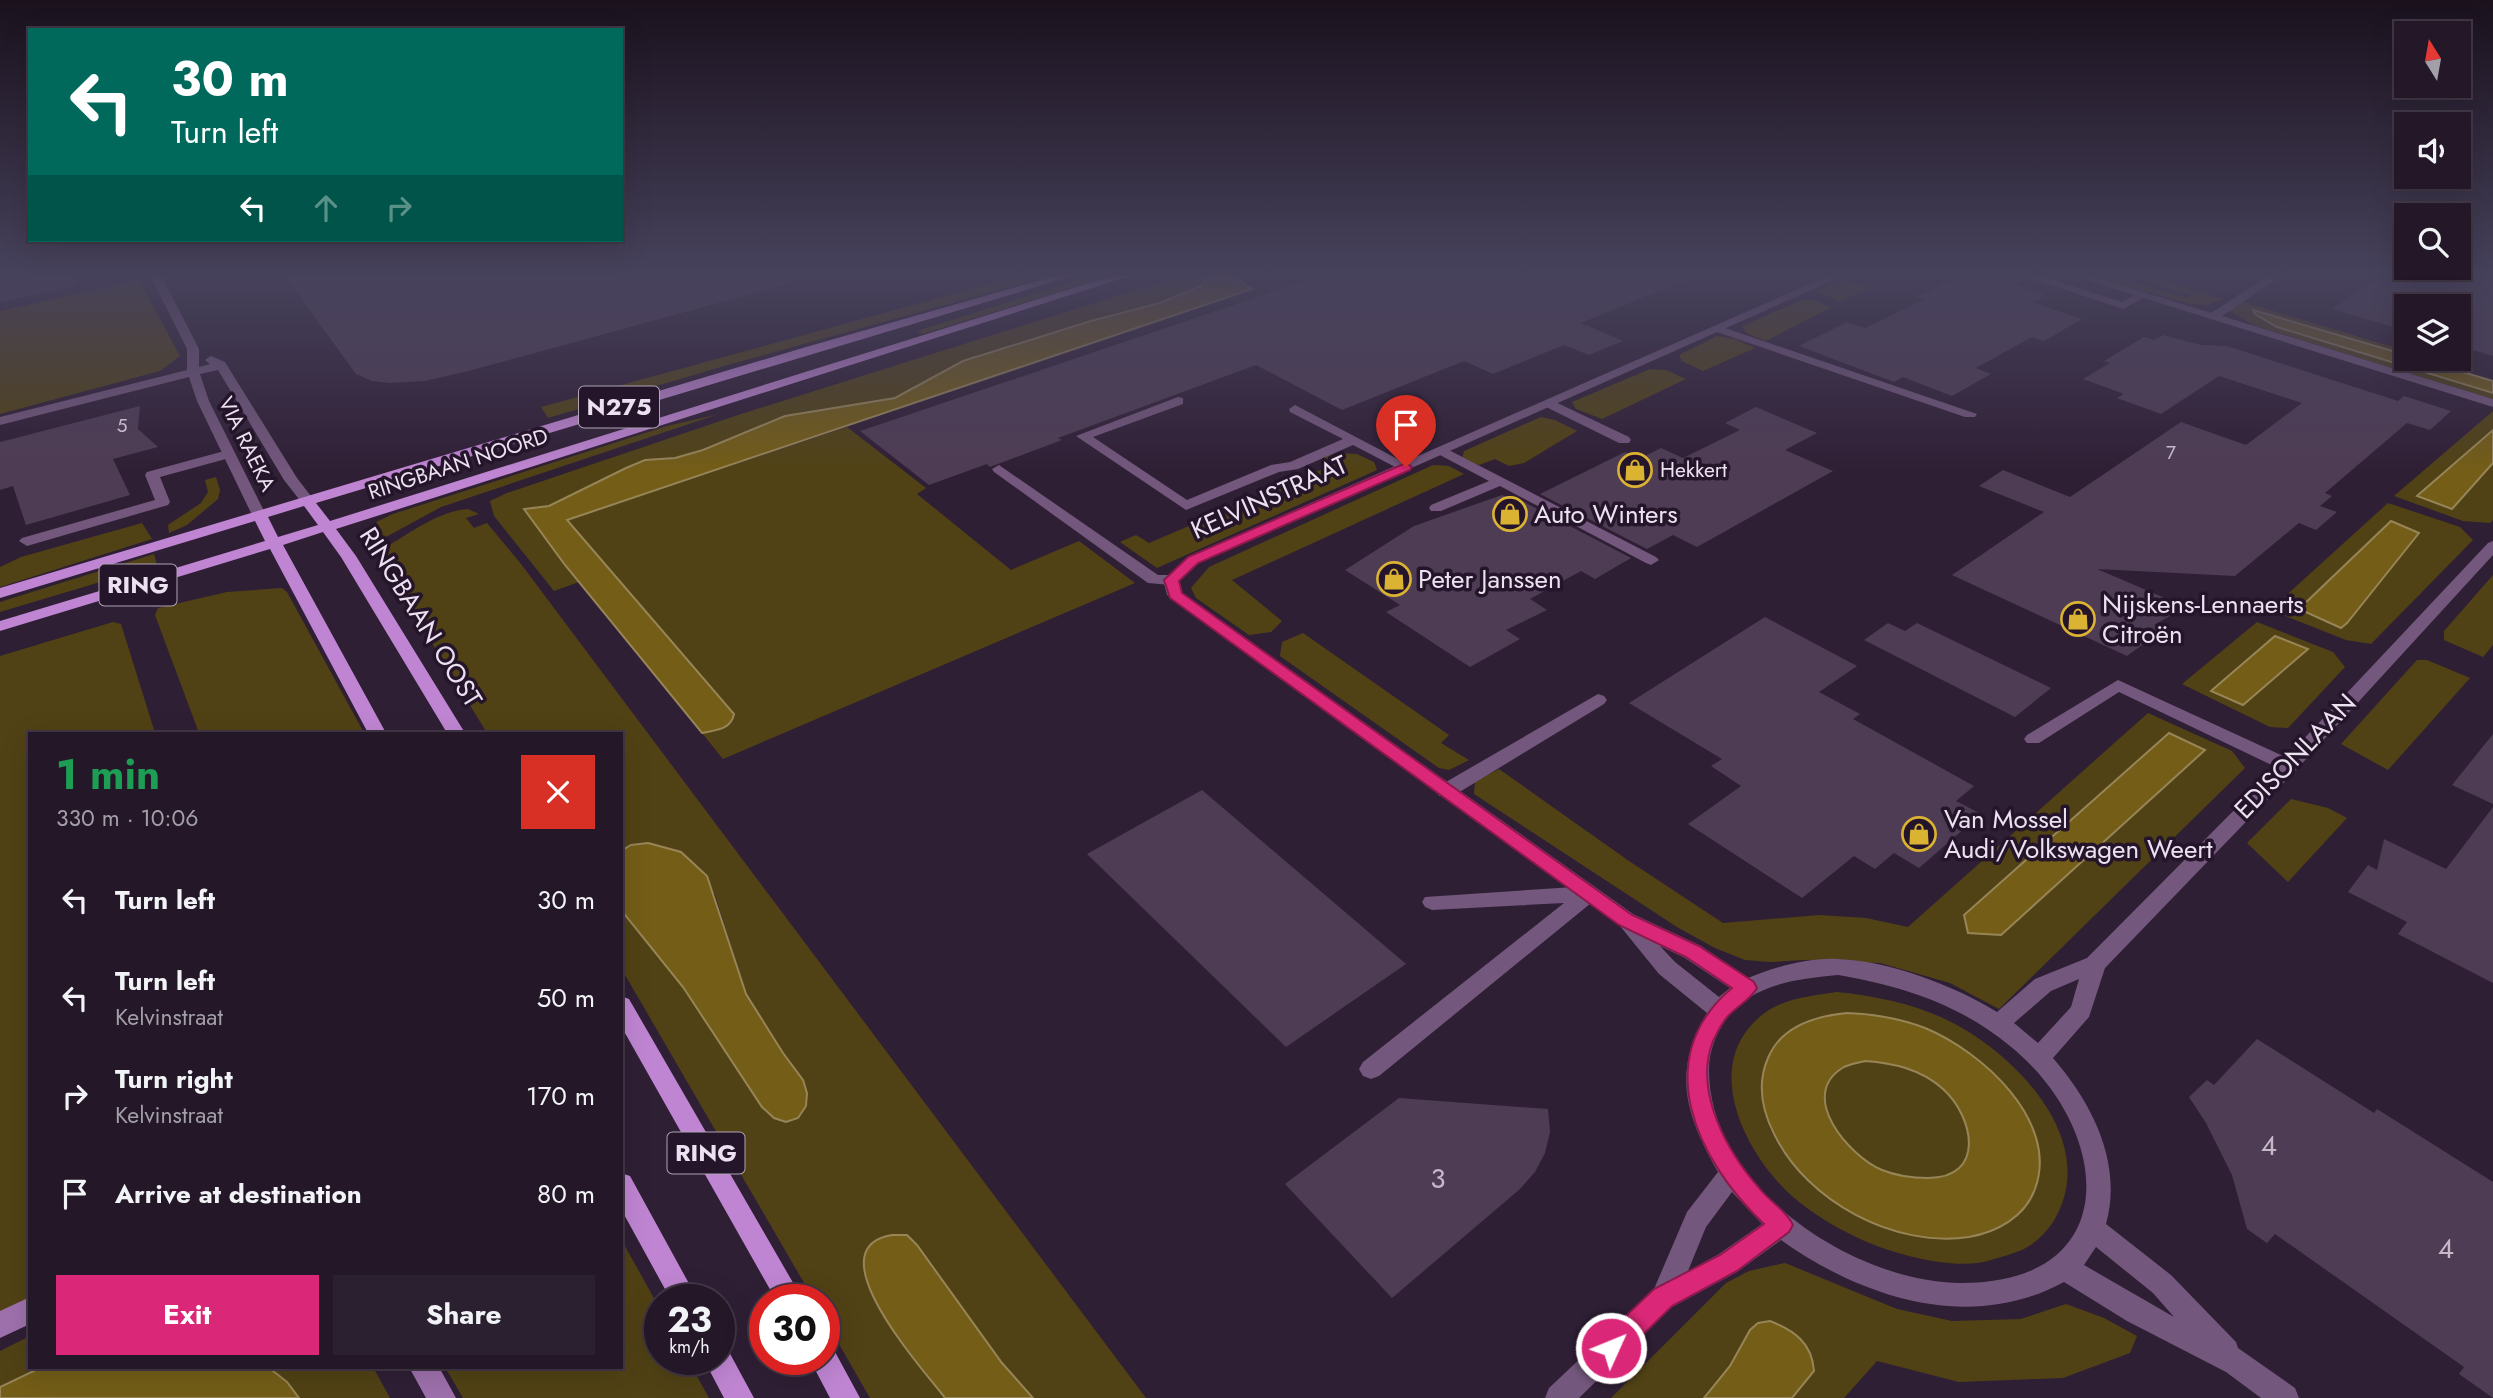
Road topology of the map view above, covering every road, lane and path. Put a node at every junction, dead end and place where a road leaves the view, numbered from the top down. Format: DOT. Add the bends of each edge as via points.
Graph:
graph roads {
  1 [pos="189,340"];
  2 [pos="843,340"];
  3 [pos="916,340"];
  4 [pos="1692,340"];
  5 [pos="1751,340"];
  6 [pos="2289,340"];
  7 [pos="193,349"];
  8 [pos="221,365"];
  9 [pos="193,372"];
  10 [pos="1178,401"];
  11 [pos="1549,403"];
  12 [pos="2493,403"];
  13 [pos="1295,409"];
  14 [pos="1970,414"];
  15 [pos="0,422"];
  16 [pos="1353,440"];
  17 [pos="1624,440"];
  18 [pos="1443,451"];
  19 [pos="228,454"];
  20 [pos="1406,467"];
  21 [pos="999,469"];
  22 [pos="1501,481"];
  23 [pos="307,500"];
  24 [pos="1436,509"];
  25 [pos="259,515"];
  26 [pos="329,527"];
  27 [pos="27,541"];
  28 [pos="276,544"];
  29 [pos="2493,546"];
  30 [pos="1651,560"];
  31 [pos="1171,580"];
  32 [pos="0,593"];
  33 [pos="0,626"];
  34 [pos="1598,700"];
  35 [pos="376,732"];
  36 [pos="455,732"];
  37 [pos="2033,739"];
  38 [pos="2289,766"];
  39 [pos="1446,791"];
  40 [pos="1589,894"];
  41 [pos="1432,902"];
  42 [pos="1626,920"];
  43 [pos="2095,964"];
  44 [pos="1747,988"];
  45 [pos="623,1009"];
  46 [pos="1720,1010"];
  47 [pos="1998,1024"];
  48 [pos="2039,1058"];
  49 [pos="1371,1069"];
  50 [pos="1732,1172"];
  51 [pos="623,1188"];
  52 [pos="1781,1225"];
  53 [pos="2093,1229"];
  54 [pos="2064,1267"];
  55 [pos="676,1284"];
  56 [pos="781,1284"];
  57 [pos="1663,1298"];
  58 [pos="28,1311"];
  59 [pos="0,1325"];
  60 [pos="2236,1362"];
  61 [pos="424,1369"];
  62 [pos="727,1375"];
  63 [pos="833,1375"];
  64 [pos="442,1398"];
  65 [pos="740,1398"];
  66 [pos="846,1398"];
  67 [pos="1559,1398"];
  68 [pos="2285,1398"];
  1 -- 7 [label="street, VIA RAEKA"];
  2 -- 23 [label="main road, RINGBAAN NOORD / N275"];
  3 -- 26 [label="main road, RINGBAAN NOORD / N275"];
  4 -- 11 [label="street, KELVINSTRAAT"];
  5 -- 14 [label="street"];
  6 -- 12 [label="street"];
  7 -- 8 [label="street, VIA RAEKA"];
  7 -- 9 [label="street, VIA RAEKA"];
  8 -- 9 [label="street"];
  8 -- 23 [label="street, VIA RAEKA"];
  9 -- 15 [label="street"];
  9 -- 19 [label="street, VIA RAEKA"];
  10 -- 16 [label="street" via="1083,436 1186,506"];
  11 -- 17 [label="street"];
  11 -- 18 [label="street, KELVINSTRAAT"];
  13 -- 16 [label="street"];
  16 -- 20 [label="street"];
  18 -- 20 [label="street, KELVINSTRAAT"];
  18 -- 22 [label="street"];
  19 -- 25 [label="street, VIA RAEKA"];
  19 -- 27 [label="street" via="152,475 163,502"];
  20 -- 31 [label="street, KELVINSTRAAT" via="1193,560"];
  21 -- 31 [label="street" via="1154,580"];
  22 -- 24 [label="street"];
  22 -- 30 [label="street"];
  23 -- 25 [label="main road, RINGBAAN NOORD / RING"];
  23 -- 26 [label="main road, RINGBAAN OOST"];
  25 -- 28 [label="main road"];
  25 -- 32 [label="main road, RINGBAAN NOORD / RING"];
  26 -- 28 [label="main road, RINGBAAN NOORD / RING"];
  26 -- 36 [label="main road, RINGBAAN OOST"];
  28 -- 33 [label="main road, RINGBAAN NOORD / RING"];
  28 -- 35 [label="main road"];
  29 -- 38 [label="street, EDISONLAAN"];
  31 -- 39 [label="street" via="1175,595"];
  34 -- 39 [label="street"];
  37 -- 38 [label="street" via="2118,685"];
  38 -- 43 [label="street, EDISONLAAN"];
  39 -- 40 [label="street"];
  40 -- 41 [label="street"];
  40 -- 42 [label="street"];
  40 -- 49 [label="street"];
  42 -- 44 [label="street" via="1693,951"];
  42 -- 46 [label="street" via="1667,968"];
  43 -- 47 [label="street, EDISONLAAN" via="2042,985"];
  43 -- 48 [label="street, EDISONLAAN" via="2081,1011"];
  44 -- 46 [label="street"];
  44 -- 47 [label="street" via="1788,972 1838,967 1891,975 1946,994"];
  45 -- 56 [label="main road, RING"];
  46 -- 50 [label="street" via="1702,1043 1697,1082 1706,1127"];
  47 -- 48 [label="street"];
  48 -- 53 [label="street" via="2072,1100 2094,1143 2101,1188"];
  50 -- 52 [label="street"];
  50 -- 57 [label="street" via="1696,1220"];
  51 -- 55 [label="main road"];
  52 -- 54 [label="street" via="1837,1262 1900,1287 1963,1296 2020,1289"];
  52 -- 57 [label="street" via="1728,1263"];
  53 -- 54 [label="street"];
  53 -- 60 [label="street" via="2162,1284"];
  54 -- 60 [label="street" via="2137,1312"];
  57 -- 67 [label="street"];
  58 -- 59 [label="street"];
  60 -- 68 [label="street"];
  61 -- 64 [label="street"];
  62 -- 65 [label="main road"];
  63 -- 66 [label="main road"];
}
